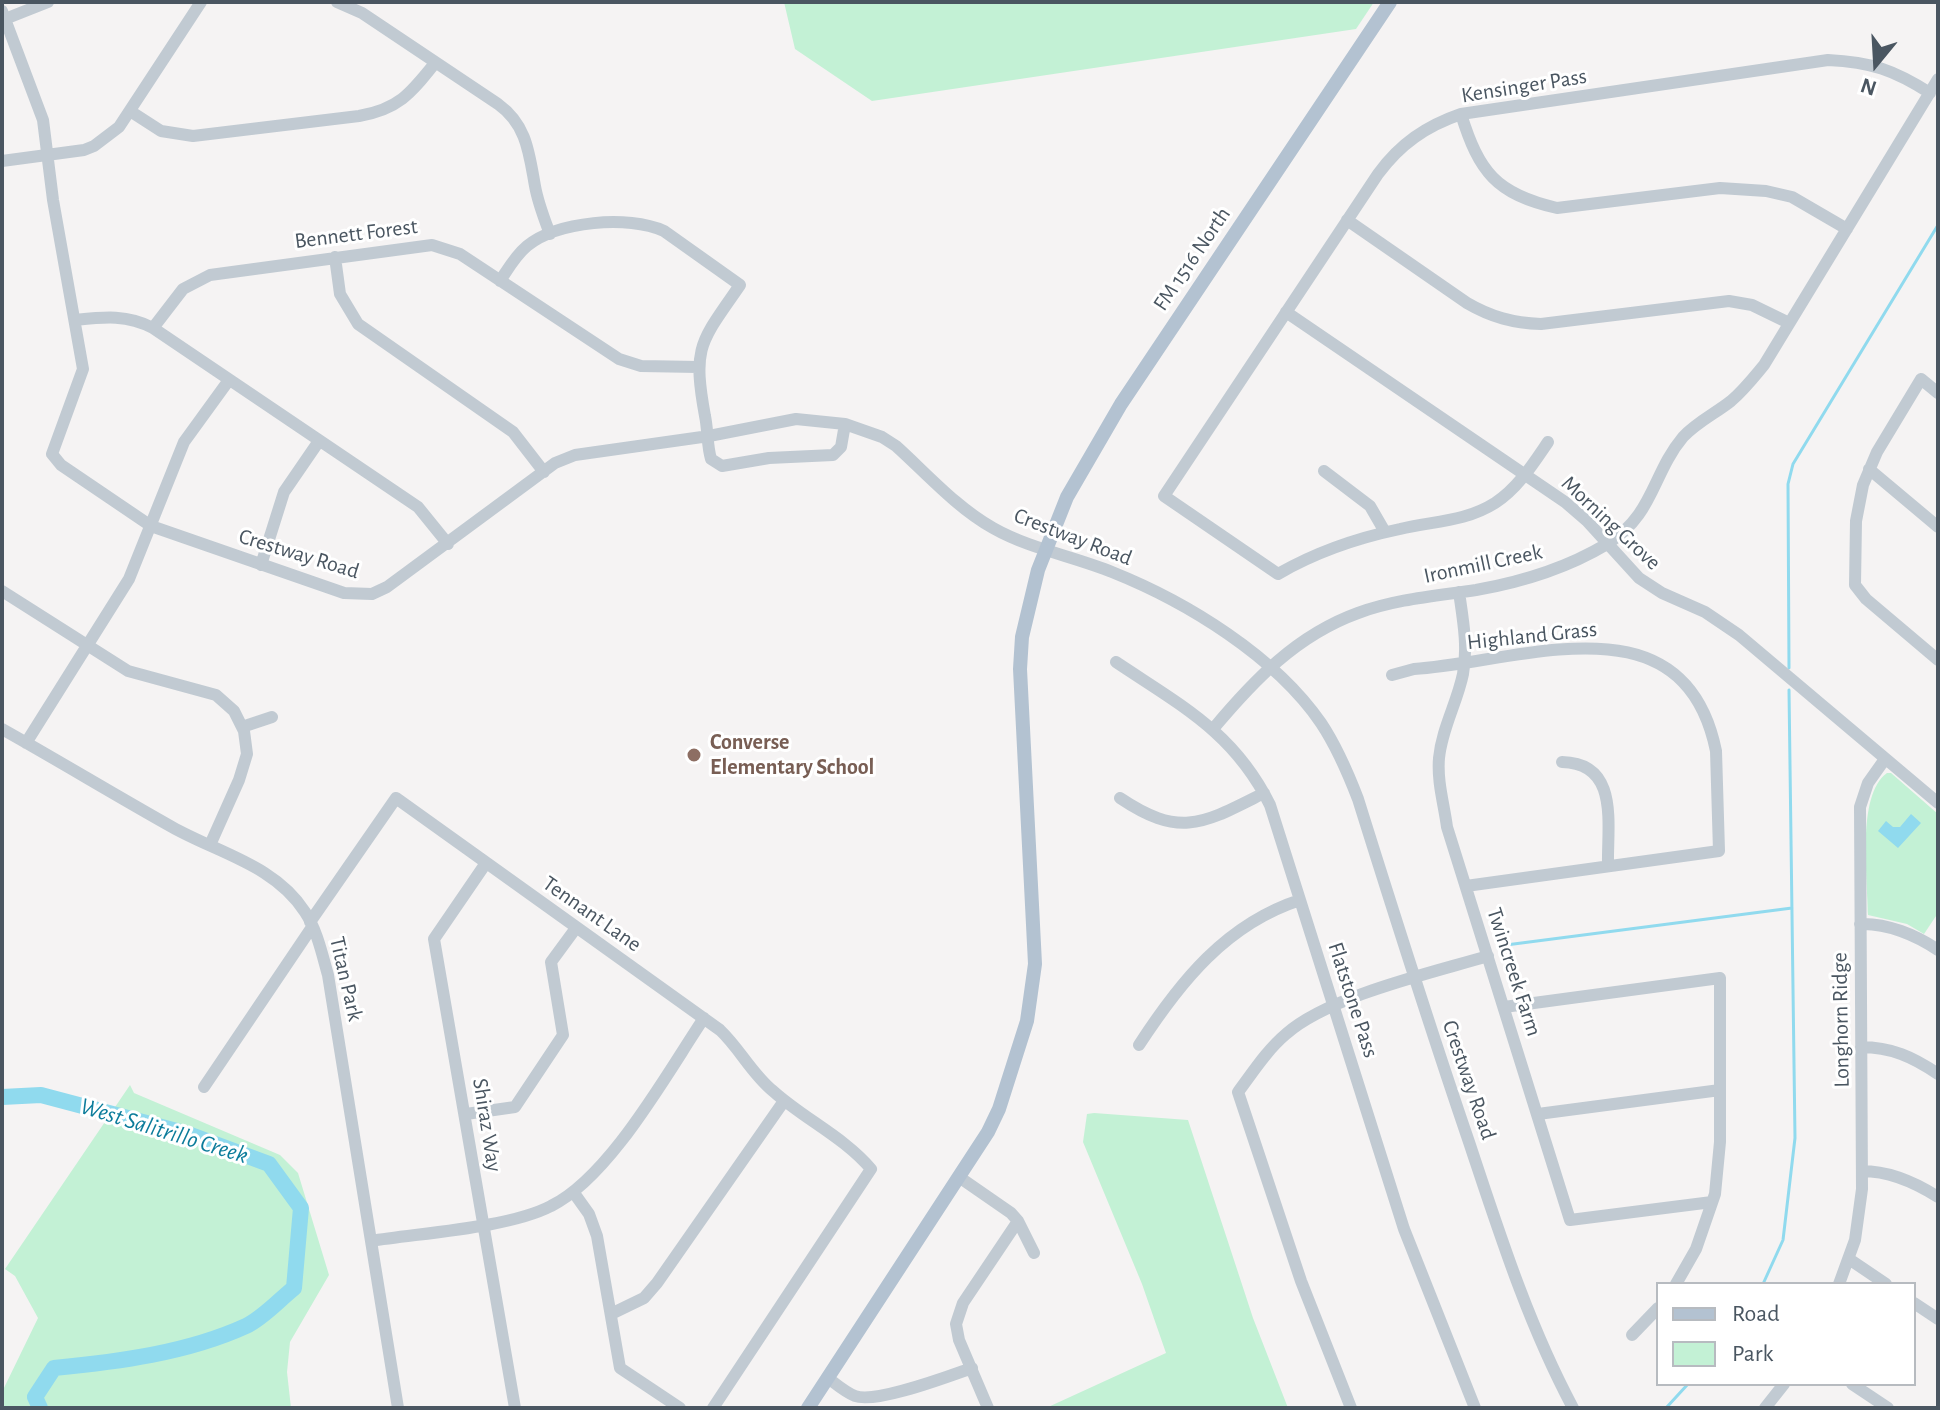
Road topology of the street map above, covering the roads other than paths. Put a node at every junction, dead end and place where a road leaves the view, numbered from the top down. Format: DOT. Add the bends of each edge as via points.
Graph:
graph roads {
  1 [pos="48,2"];
  2 [pos="201,2"];
  3 [pos="337,2"];
  4 [pos="1390,2"];
  5 [pos="4,15"];
  6 [pos="435,63"];
  7 [pos="1938,79"];
  8 [pos="1930,93"];
  9 [pos="130,111"];
  10 [pos="1461,114"];
  11 [pos="48,156"];
  12 [pos="2,161"];
  13 [pos="1347,220"];
  14 [pos="1847,229"];
  15 [pos="550,234"];
  16 [pos="335,257"];
  17 [pos="500,281"];
  18 [pos="1286,312"];
  19 [pos="75,320"];
  20 [pos="1789,323"];
  21 [pos="153,328"];
  22 [pos="698,367"];
  23 [pos="229,380"];
  24 [pos="1938,393"];
  25 [pos="845,424"];
  26 [pos="709,436"];
  27 [pos="319,441"];
  28 [pos="1548,442"];
  29 [pos="1869,469"];
  30 [pos="1324,471"];
  31 [pos="544,472"];
  32 [pos="1525,475"];
  33 [pos="151,526"];
  34 [pos="1938,527"];
  35 [pos="1385,532"];
  36 [pos="1608,543"];
  37 [pos="448,544"];
  38 [pos="1045,549"];
  39 [pos="261,565"];
  40 [pos="2,591"];
  41 [pos="1459,592"];
  42 [pos="88,647"];
  43 [pos="1938,660"];
  44 [pos="1116,662"];
  45 [pos="1464,663"];
  46 [pos="1271,667"];
  47 [pos="1392,675"];
  48 [pos="272,717"];
  49 [pos="242,727"];
  50 [pos="2,729"];
  51 [pos="1213,729"];
  52 [pos="26,743"];
  53 [pos="1885,759"];
  54 [pos="1562,762"];
  55 [pos="1264,793"];
  56 [pos="1120,798"];
  57 [pos="1938,803"];
  58 [pos="210,845"];
  59 [pos="486,863"];
  60 [pos="1608,866"];
  61 [pos="1466,886"];
  62 [pos="1300,900"];
  63 [pos="311,924"];
  64 [pos="1860,924"];
  65 [pos="576,928"];
  66 [pos="1938,950"];
  67 [pos="1488,956"];
  68 [pos="1414,978"];
  69 [pos="1334,1006"];
  70 [pos="1504,1007"];
  71 [pos="704,1018"];
  72 [pos="1139,1045"];
  73 [pos="1861,1047"];
  74 [pos="1938,1074"];
  75 [pos="204,1087"];
  76 [pos="1720,1090"];
  77 [pos="784,1101"];
  78 [pos="466,1114"];
  79 [pos="1538,1114"];
  80 [pos="1862,1171"];
  81 [pos="959,1177"];
  82 [pos="574,1193"];
  83 [pos="1938,1197"];
  84 [pos="1712,1202"];
  85 [pos="1018,1221"];
  86 [pos="483,1224"];
  87 [pos="371,1241"];
  88 [pos="1034,1253"];
  89 [pos="1849,1259"];
  90 [pos="1677,1282"];
  91 [pos="1840,1282"];
  92 [pos="1883,1282"];
  93 [pos="1916,1304"];
  94 [pos="1656,1310"];
  95 [pos="611,1314"];
  96 [pos="1938,1319"];
  97 [pos="1632,1335"];
  98 [pos="972,1368"];
  99 [pos="828,1378"];
  100 [pos="1782,1386"];
  101 [pos="1855,1386"];
  102 [pos="398,1408"];
  103 [pos="515,1408"];
  104 [pos="680,1408"];
  105 [pos="713,1408"];
  106 [pos="808,1408"];
  107 [pos="988,1408"];
  108 [pos="1351,1408"];
  109 [pos="1475,1408"];
  110 [pos="1573,1408"];
  111 [pos="1765,1408"];
  112 [pos="1888,1408"];
  1 -- 5 [label="street"];
  2 -- 9 [label="street"];
  3 -- 6 [label="street"];
  4 -- 38 [label="main road, FM 1516 North" via="1121,404 1067,497"];
  5 -- 11 [label="street" via="43,120"];
  6 -- 9 [label="street" via="405,98 386,110 359,116 193,136 161,131"];
  6 -- 15 [label="street" via="506,110 521,127"];
  7 -- 8 [label="street, Ironmill Creek"];
  8 -- 10 [label="street, Kensinger Pass" via="1876,65 1828,60"];
  8 -- 14 [label="street, Ironmill Creek"];
  9 -- 11 [label="street" via="94,146"];
  10 -- 13 [label="street, Kensinger Pass" via="1431,126 1395,153"];
  10 -- 14 [label="street" via="1479,161 1512,195 1532,203 1557,208 1720,188 1766,191 1792,197"];
  11 -- 12 [label="street"];
  11 -- 19 [label="street"];
  13 -- 18 [label="street, Kensinger Pass"];
  13 -- 20 [label="street" via="1467,303 1519,323 1729,301 1752,305"];
  14 -- 20 [label="street, Ironmill Creek"];
  15 -- 17 [label="street" via="524,249"];
  15 -- 22 [label="street" via="612,222 653,226 740,285 706,334"];
  16 -- 17 [label="street, Bennett Forest" via="432,245 460,254"];
  16 -- 21 [label="street, Bennett Forest" via="202,278 176,296"];
  16 -- 31 [label="street" via="340,294 358,324 513,432"];
  17 -- 22 [label="street, Bennett Forest" via="619,359 641,366"];
  18 -- 32 [label="street, Morning Grove"];
  18 -- 35 [label="street, Kensinger Pass" via="1164,496 1278,574 1317,553"];
  19 -- 21 [label="street" via="130,318"];
  19 -- 33 [label="street, Crestway Road" via="83,369 52,454"];
  20 -- 36 [label="street, Ironmill Creek" via="1751,382 1684,436 1645,507"];
  21 -- 23 [label="street"];
  22 -- 26 [label="street"];
  23 -- 27 [label="street"];
  23 -- 33 [label="street" via="184,442"];
  24 -- 29 [label="street" via="1921,379"];
  25 -- 26 [label="street, Crestway Road" via="783,420"];
  25 -- 26 [label="street" via="841,447 833,455 722,466 711,459"];
  25 -- 38 [label="street, Crestway Road" via="896,446 991,527"];
  26 -- 31 [label="street, Crestway Road" via="575,455"];
  27 -- 37 [label="street" via="418,507"];
  27 -- 39 [label="street" via="284,492"];
  28 -- 32 [label="street"];
  29 -- 34 [label="street"];
  29 -- 43 [label="street" via="1856,521 1855,585"];
  30 -- 35 [label="street" via="1370,506"];
  31 -- 37 [label="street, Crestway Road"];
  32 -- 35 [label="street" via="1494,503 1472,514"];
  32 -- 36 [label="street, Morning Grove"];
  33 -- 39 [label="street, Crestway Road"];
  33 -- 42 [label="street" via="129,579"];
  36 -- 41 [label="street, Ironmill Creek" via="1528,578"];
  36 -- 53 [label="street, Morning Grove" via="1639,578 1739,635"];
  37 -- 39 [label="street, Crestway Road" via="372,594 344,593"];
  38 -- 46 [label="street, Crestway Road" via="1162,595"];
  38 -- 81 [label="main road, FM 1516 North" via="1025,617 1020,669 1035,964 1032,995 999,1109"];
  40 -- 42 [label="street"];
  41 -- 45 [label="street, Twincreek Farm"];
  41 -- 46 [label="street, Ironmill Creek" via="1357,613 1301,643"];
  42 -- 49 [label="street" via="137,676 216,695"];
  42 -- 52 [label="street"];
  44 -- 51 [label="street, Flatstone Pass"];
  45 -- 47 [label="street, Highland Grass"];
  45 -- 60 [label="street, Highland Grass" via="1603,647 1640,655 1670,672 1699,704 1716,751 1719,851"];
  45 -- 61 [label="street, Twincreek Farm" via="1445,723 1439,773 1447,827"];
  46 -- 51 [label="street, Ironmill Creek"];
  46 -- 68 [label="street, Crestway Road" via="1320,722 1345,766"];
  48 -- 49 [label="street"];
  49 -- 58 [label="street" via="247,754"];
  50 -- 52 [label="street, Titan Park"];
  51 -- 55 [label="street, Flatstone Pass"];
  52 -- 58 [label="street, Titan Park"];
  53 -- 57 [label="street, Morning Grove"];
  53 -- 64 [label="street, Longhorn Ridge" via="1860,807"];
  54 -- 60 [label="street" via="1589,769 1605,789"];
  55 -- 56 [label="street" via="1191,823 1158,819"];
  55 -- 62 [label="street, Flatstone Pass"];
  58 -- 63 [label="street, Titan Park" via="270,876"];
  59 -- 63 [label="street, Tennant Lane" via="396,798"];
  59 -- 65 [label="street, Tennant Lane"];
  59 -- 78 [label="street, Shiraz Way" via="434,939"];
  60 -- 61 [label="street"];
  61 -- 67 [label="street, Twincreek Farm"];
  62 -- 69 [label="street, Flatstone Pass"];
  62 -- 72 [label="street" via="1249,924 1210,953 1171,996"];
  63 -- 75 [label="street"];
  63 -- 87 [label="street, Titan Park" via="328,975"];
  64 -- 66 [label="street" via="1919,937"];
  64 -- 73 [label="street, Longhorn Ridge"];
  65 -- 71 [label="street, Tennant Lane"];
  65 -- 78 [label="street" via="551,962 563,1035 515,1107"];
  67 -- 68 [label="street"];
  67 -- 70 [label="street, Twincreek Farm"];
  68 -- 69 [label="street"];
  68 -- 110 [label="street, Crestway Road" via="1519,1287"];
  69 -- 108 [label="street" via="1285,1034 1238,1092 1301,1281"];
  69 -- 109 [label="street, Flatstone Pass" via="1404,1229"];
  70 -- 76 [label="street" via="1720,978"];
  70 -- 79 [label="street, Twincreek Farm"];
  71 -- 77 [label="street, Tennant Lane" via="735,1044"];
  71 -- 82 [label="street" via="608,1159"];
  73 -- 74 [label="street" via="1913,1057"];
  73 -- 80 [label="street, Longhorn Ridge"];
  76 -- 79 [label="street"];
  76 -- 84 [label="street"];
  77 -- 95 [label="street" via="657,1283 644,1298"];
  77 -- 105 [label="street, Tennant Lane" via="859,1154 871,1169"];
  78 -- 86 [label="street, Shiraz Way"];
  79 -- 84 [label="street, Twincreek Farm" via="1570,1220"];
  80 -- 83 [label="street" via="1919,1185"];
  80 -- 89 [label="street, Longhorn Ridge" via="1860,1215"];
  81 -- 85 [label="street"];
  81 -- 99 [label="main road, FM 1516 North"];
  82 -- 86 [label="street" via="542,1210"];
  82 -- 95 [label="street" via="593,1224"];
  84 -- 90 [label="street" via="1696,1249"];
  85 -- 88 [label="street"];
  85 -- 98 [label="street" via="958,1311 959,1340"];
  86 -- 87 [label="street"];
  86 -- 103 [label="street, Shiraz Way"];
  87 -- 102 [label="street, Titan Park"];
  89 -- 91 [label="street, Longhorn Ridge"];
  89 -- 92 [label="street"];
  93 -- 96 [label="street"];
  94 -- 97 [label="street"];
  95 -- 104 [label="street" via="620,1368"];
  98 -- 99 [label="street" via="868,1397 857,1397"];
  98 -- 107 [label="street"];
  99 -- 106 [label="main road, FM 1516 North"];
  100 -- 111 [label="street"];
  101 -- 112 [label="street"];
}
